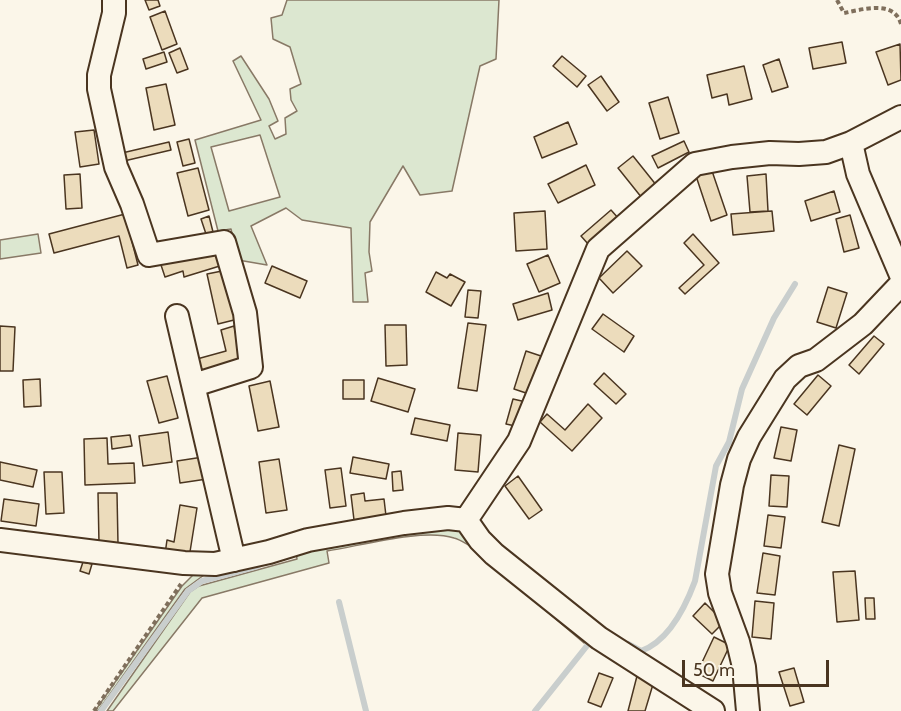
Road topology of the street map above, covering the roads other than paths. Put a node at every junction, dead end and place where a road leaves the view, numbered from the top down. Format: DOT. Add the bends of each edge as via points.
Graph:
graph roads {
  1 [pos="114,0"];
  2 [pos="901,117"];
  3 [pos="851,143"];
  4 [pos="901,275"];
  5 [pos="901,284"];
  6 [pos="177,316"];
  7 [pos="194,386"];
  8 [pos="466,520"];
  9 [pos="0,540"];
  10 [pos="234,560"];
  11 [pos="713,711"];
  12 [pos="748,711"];
  1 -- 7 [label="street" via="99,90 116,167 149,255 224,242 245,313 251,367"];
  2 -- 3 [label="street"];
  3 -- 4 [label="street" via="858,174"];
  3 -- 8 [label="street" via="826,152 770,153 695,164 598,249 519,441"];
  5 -- 12 [label="street" via="863,324 785,379 739,459 717,574 744,667"];
  6 -- 7 [label="street"];
  7 -- 10 [label="street"];
  8 -- 10 [label="street" via="404,523 308,540"];
  8 -- 11 [label="street" via="494,554 599,638"];
  9 -- 10 [label="street" via="172,562 214,564"];
}
